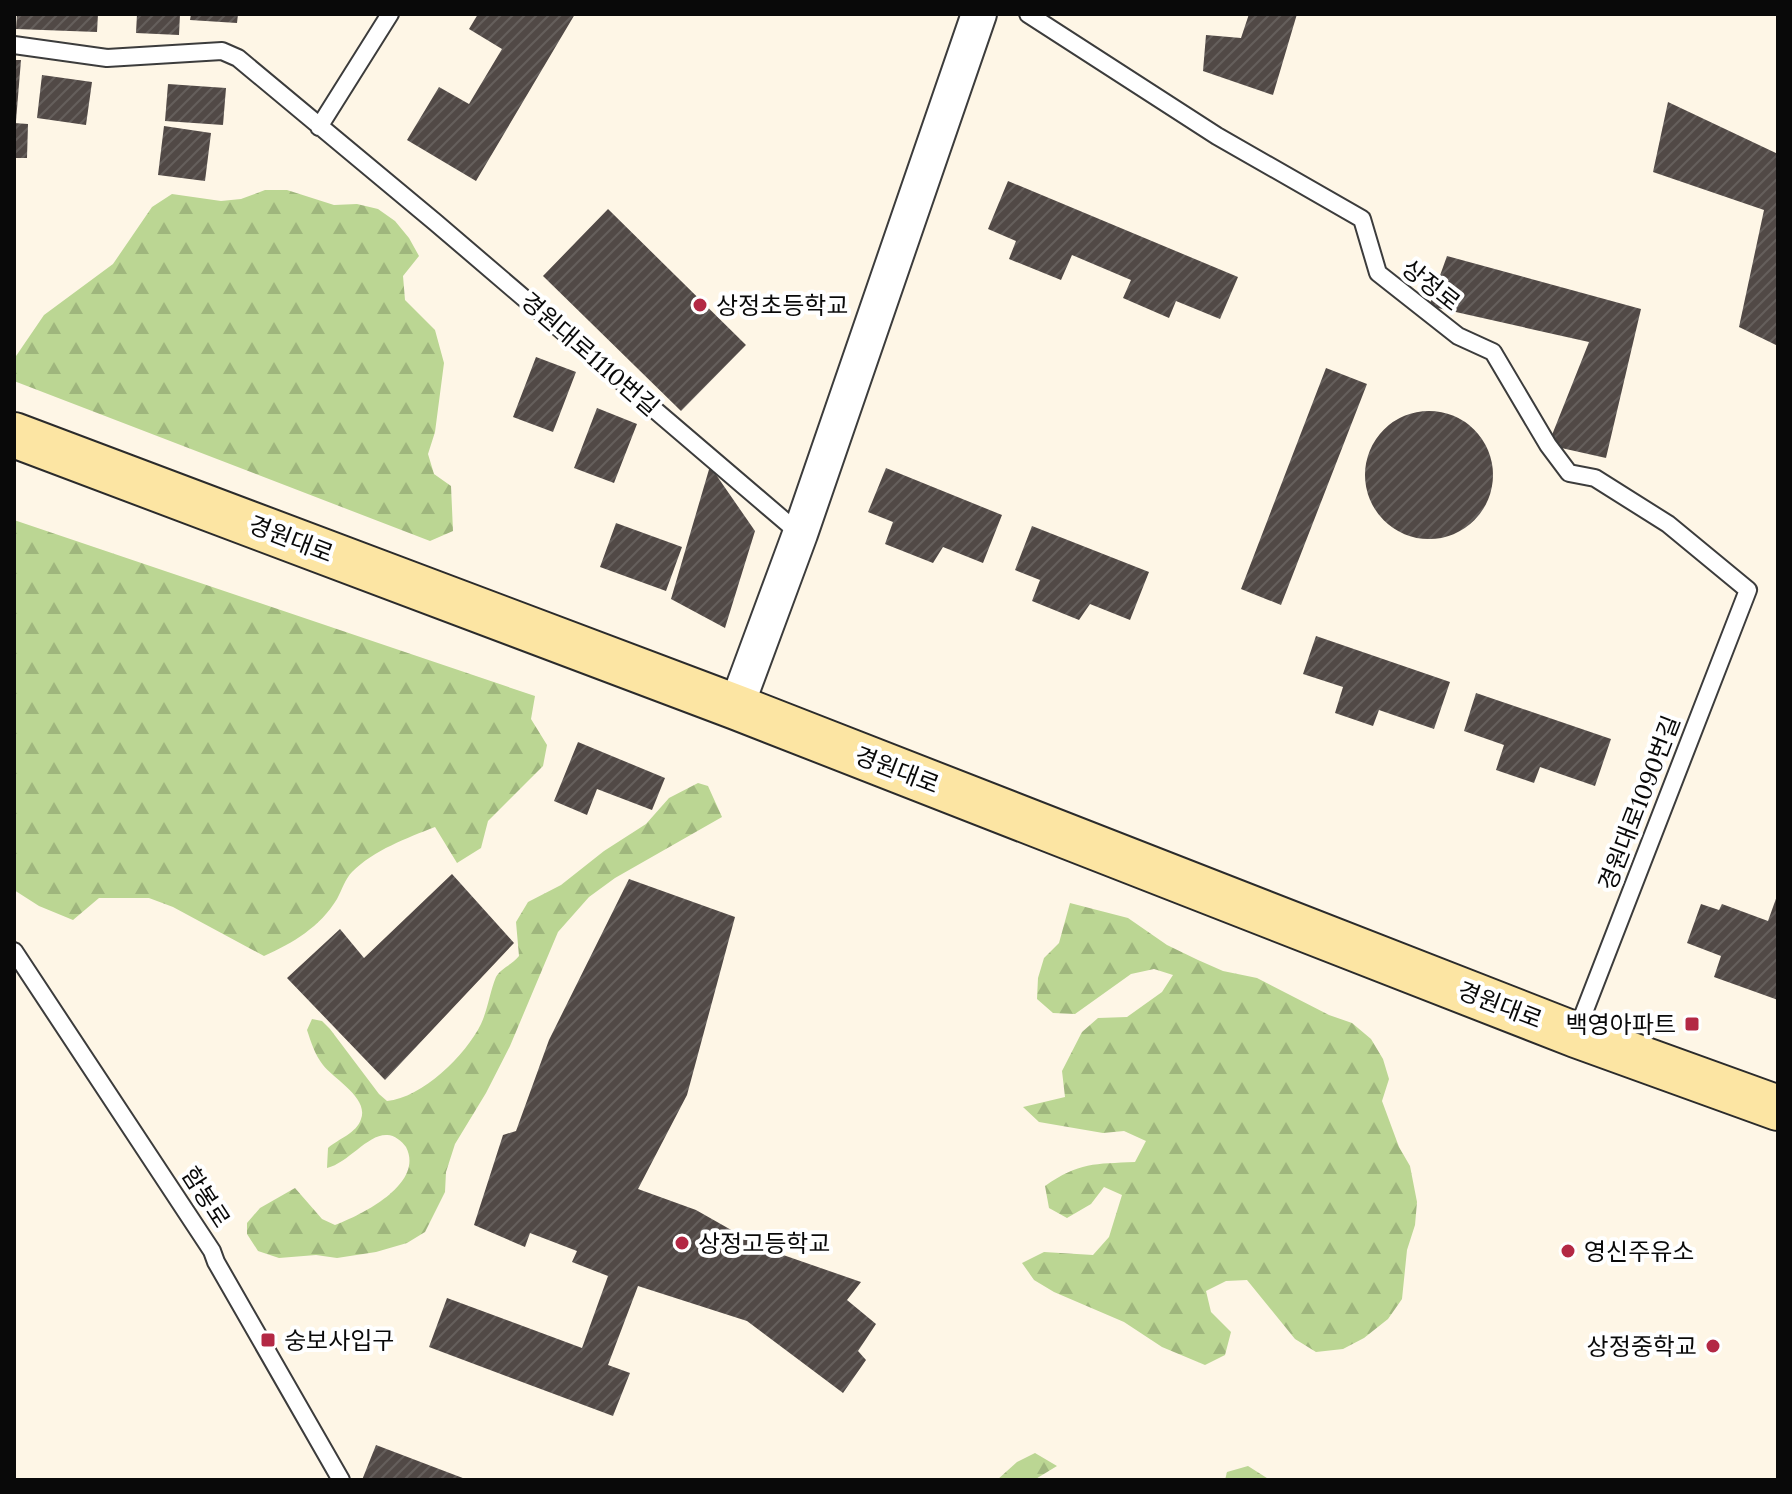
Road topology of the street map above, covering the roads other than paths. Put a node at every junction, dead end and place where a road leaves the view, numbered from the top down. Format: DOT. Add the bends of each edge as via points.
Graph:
graph roads {
  1 [pos="390,14"];
  2 [pos="979,14"];
  3 [pos="1028,14"];
  4 [pos="14,45"];
  5 [pos="319,127"];
  6 [pos="14,435"];
  7 [pos="800,534"];
  8 [pos="1748,590"];
  9 [pos="736,707"];
  10 [pos="14,951"];
  11 [pos="1576,1035"];
  12 [pos="1778,1108"];
  13 [pos="341,1480"];
  1 -- 5 [label="lane"];
  2 -- 7 [label="street"];
  3 -- 8 [label="lane, 상정로" via="1217,136 1362,219 1378,273 1458,336 1493,352 1569,473 1595,478 1668,524"];
  4 -- 5 [label="lane, 경원대로1110번길" via="107,58 222,51 238,58"];
  5 -- 7 [label="lane, 경원대로1110번길"];
  6 -- 9 [label="main road, 경원대로"];
  7 -- 9 [label="street"];
  8 -- 11 [label="lane, 경원대로1090번길"];
  9 -- 11 [label="main road, 경원대로"];
  10 -- 13 [label="lane, 함봉로" via="212,1251"];
  11 -- 12 [label="main road, 경원대로"];
}
